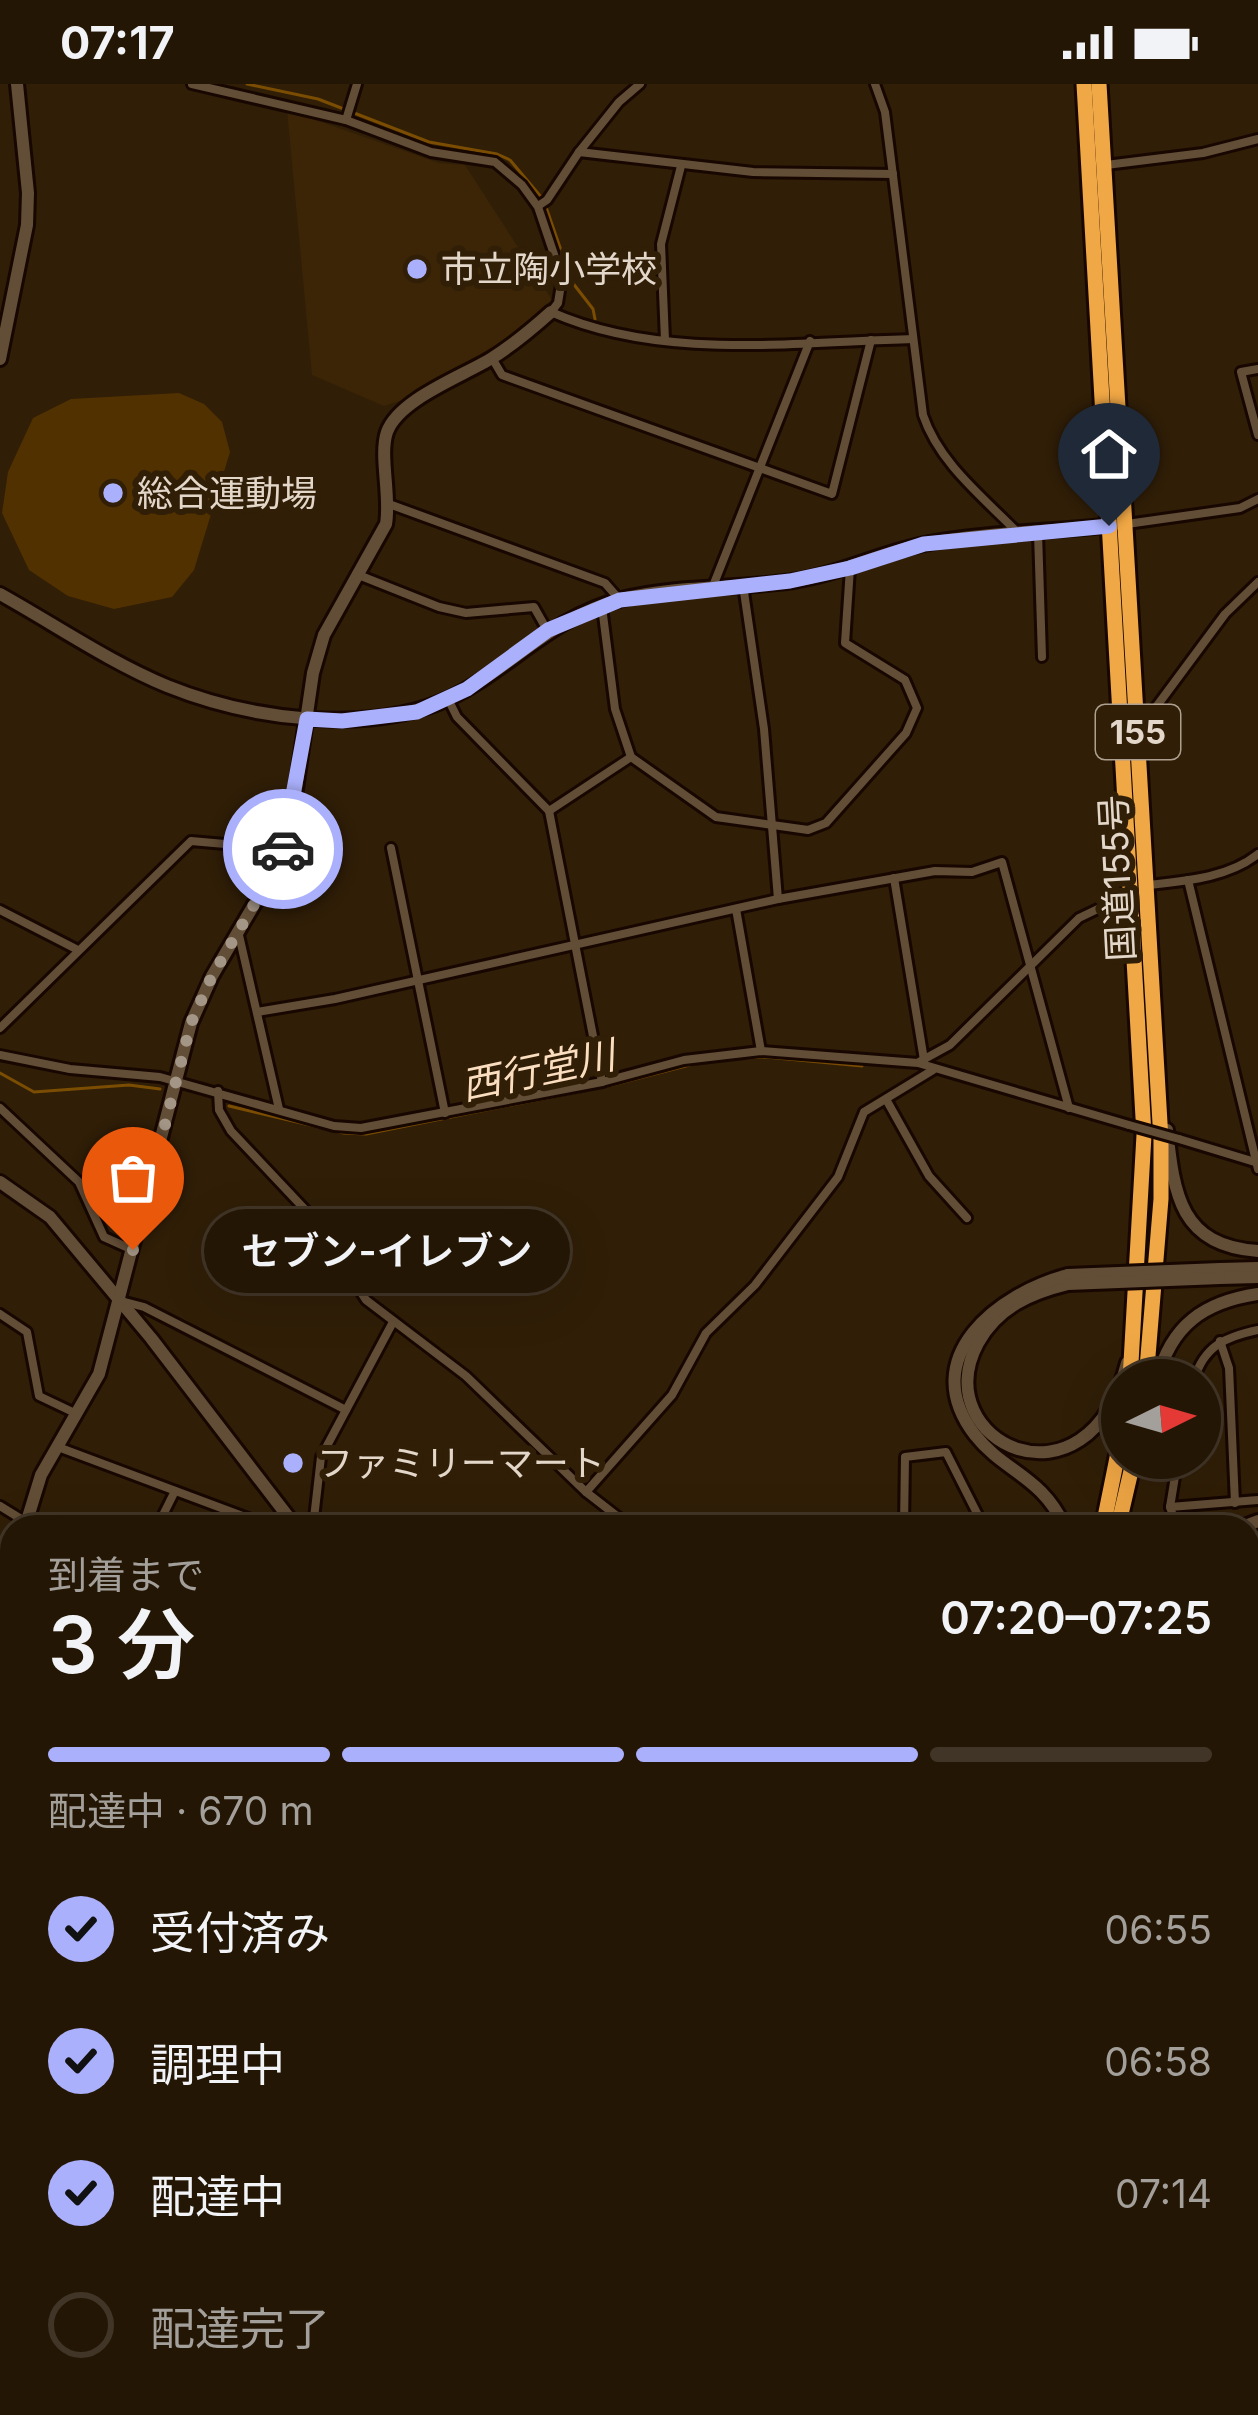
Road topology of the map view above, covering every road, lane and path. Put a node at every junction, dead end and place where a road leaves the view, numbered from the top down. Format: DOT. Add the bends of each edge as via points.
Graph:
graph roads {
  1 [pos="17,84"];
  2 [pos="192,84"];
  3 [pos="357,84"];
  4 [pos="640,84"];
  5 [pos="875,84"];
  6 [pos="1084,84"];
  7 [pos="1099,84"];
  8 [pos="348,114"];
  9 [pos="1258,139"];
  10 [pos="579,152"];
  11 [pos="1104,165"];
  12 [pos="681,166"];
  13 [pos="893,174"];
  14 [pos="543,203"];
  15 [pos="550,312"];
  16 [pos="913,339"];
  17 [pos="665,340"];
  18 [pos="809,340"];
  19 [pos="871,340"];
  20 [pos="492,358"];
  21 [pos="0,359"];
  22 [pos="1258,369"];
  23 [pos="1258,435"];
  24 [pos="761,469"];
  25 [pos="1258,499"];
  26 [pos="389,504"];
  27 [pos="1127,524"];
  28 [pos="1109,526"];
  29 [pos="1018,533"];
  30 [pos="1038,533"];
  31 [pos="850,568"];
  32 [pos="356,574"];
  33 [pos="1258,582"];
  34 [pos="743,585"];
  35 [pos="713,587"];
  36 [pos="0,594"];
  37 [pos="620,600"];
  38 [pos="602,606"];
  39 [pos="548,630"];
  40 [pos="1042,657"];
  41 [pos="448,699"];
  42 [pos="307,719"];
  43 [pos="1138,731"];
  44 [pos="631,757"];
  45 [pos="549,811"];
  46 [pos="772,825"];
  47 [pos="391,848"];
  48 [pos="283,849"];
  49 [pos="1258,854"];
  50 [pos="894,878"];
  51 [pos="1189,880"];
  52 [pos="1147,885"];
  53 [pos="1130,893"];
  54 [pos="778,899"];
  55 [pos="736,909"];
  56 [pos="0,910"];
  57 [pos="238,931"];
  58 [pos="576,944"];
  59 [pos="78,950"];
  60 [pos="1030,964"];
  61 [pos="419,978"];
  62 [pos="257,1012"];
  63 [pos="1155,1021"];
  64 [pos="0,1028"];
  65 [pos="761,1051"];
  66 [pos="0,1055"];
  67 [pos="921,1061"];
  68 [pos="935,1069"];
  69 [pos="177,1080"];
  70 [pos="602,1082"];
  71 [pos="219,1100"];
  72 [pos="887,1101"];
  73 [pos="0,1108"];
  74 [pos="1069,1108"];
  75 [pos="279,1111"];
  76 [pos="446,1113"];
  77 [pos="1257,1165"];
  78 [pos="0,1182"];
  79 [pos="967,1218"];
  80 [pos="133,1250"];
  81 [pos="1258,1251"];
  82 [pos="1258,1268"];
  83 [pos="1220,1273"];
  84 [pos="1258,1277"];
  85 [pos="1068,1280"];
  86 [pos="1258,1294"];
  87 [pos="120,1301"];
  88 [pos="0,1314"];
  89 [pos="393,1322"];
  90 [pos="1136,1324"];
  91 [pos="1258,1330"];
  92 [pos="1220,1341"];
  93 [pos="1132,1359"];
  94 [pos="1149,1359"];
  95 [pos="1164,1359"];
  96 [pos="1205,1359"];
  97 [pos="346,1410"];
  98 [pos="77,1414"];
  99 [pos="58,1447"];
  100 [pos="1113,1479"];
  101 [pos="1129,1479"];
  102 [pos="1175,1479"];
  103 [pos="176,1491"];
  104 [pos="586,1492"];
  105 [pos="1258,1500"];
  106 [pos="1235,1503"];
  107 [pos="1170,1507"];
  108 [pos="28,1515"];
  109 [pos="163,1515"];
  110 [pos="240,1515"];
  111 [pos="287,1515"];
  112 [pos="314,1515"];
  113 [pos="616,1515"];
  114 [pos="904,1515"];
  115 [pos="978,1515"];
  116 [pos="1053,1515"];
  117 [pos="1105,1515"];
  118 [pos="1121,1515"];
  119 [pos="1172,1515"];
  1 -- 21 [label="street" via="28,225"];
  2 -- 8 [label="street"];
  3 -- 8 [label="street"];
  4 -- 10 [label="street"];
  5 -- 13 [label="street"];
  6 -- 28 [label="highway, 国道155号 / 155"];
  7 -- 11 [label="highway, 国道155号 / 155"];
  8 -- 14 [label="street" via="431,152 495,162"];
  9 -- 11 [label="street"];
  10 -- 12 [label="street"];
  10 -- 14 [label="street"];
  11 -- 27 [label="highway, 国道155号 / 155"];
  12 -- 13 [label="street"];
  12 -- 17 [label="street" via="661,244"];
  13 -- 16 [label="street"];
  14 -- 15 [label="street" via="562,278"];
  15 -- 17 [label="street"];
  15 -- 20 [label="street"];
  16 -- 19 [label="street"];
  16 -- 29 [label="street" via="930,436"];
  17 -- 18 [label="street"];
  18 -- 19 [label="street"];
  18 -- 24 [label="street"];
  19 -- 24 [label="street" via="832,494"];
  20 -- 24 [label="street" via="502,375"];
  20 -- 26 [label="street" via="395,418 385,439"];
  22 -- 23 [label="street" via="1240,372"];
  24 -- 35 [label="street"];
  25 -- 27 [label="street"];
  26 -- 32 [label="street"];
  26 -- 37 [label="street" via="605,584"];
  27 -- 28 [label="street"];
  27 -- 43 [label="highway, 国道155号 / 155"];
  28 -- 30 [label="street"];
  28 -- 53 [label="highway, 国道155号 / 155"];
  29 -- 30 [label="street"];
  29 -- 31 [label="street" via="924,544"];
  30 -- 40 [label="street"];
  31 -- 34 [label="street"];
  31 -- 46 [label="street" via="845,643 905,680 915,716 826,823 808,830"];
  32 -- 39 [label="street" via="439,608 534,607"];
  32 -- 42 [label="street" via="324,634"];
  33 -- 43 [label="street"];
  34 -- 35 [label="street"];
  34 -- 46 [label="street"];
  35 -- 37 [label="street"];
  36 -- 42 [label="street" via="163,684"];
  37 -- 38 [label="street"];
  38 -- 39 [label="street"];
  38 -- 44 [label="street" via="615,709"];
  39 -- 41 [label="street"];
  41 -- 42 [label="street" via="386,718"];
  41 -- 45 [label="street"];
  42 -- 48 [label="street"];
  43 -- 52 [label="highway, 国道155号 / 155"];
  44 -- 45 [label="street"];
  44 -- 46 [label="street" via="716,817"];
  45 -- 58 [label="street"];
  46 -- 54 [label="street"];
  47 -- 61 [label="street"];
  48 -- 57 [label="street"];
  48 -- 59 [label="street" via="191,841"];
  49 -- 51 [label="street" via="1244,866"];
  50 -- 54 [label="street"];
  50 -- 60 [label="street" via="1002,862"];
  50 -- 67 [label="street"];
  51 -- 52 [label="street"];
  51 -- 77 [label="street"];
  52 -- 53 [label="street"];
  52 -- 63 [label="highway, 国道155号 / 155"];
  53 -- 60 [label="street" via="1079,918"];
  53 -- 90 [label="highway, 国道155号 / 155" via="1144,1135"];
  54 -- 55 [label="street"];
  55 -- 58 [label="street"];
  55 -- 65 [label="street"];
  56 -- 59 [label="street"];
  57 -- 62 [label="street"];
  57 -- 69 [label="street" via="191,1023"];
  58 -- 61 [label="street"];
  58 -- 70 [label="street"];
  59 -- 64 [label="street"];
  60 -- 67 [label="street" via="950,1045"];
  60 -- 74 [label="street"];
  61 -- 62 [label="street"];
  61 -- 76 [label="street"];
  62 -- 75 [label="street"];
  63 -- 81 [label="street" via="1179,1203 1207,1237"];
  63 -- 94 [label="highway, 国道155号 / 155" via="1161,1199"];
  65 -- 67 [label="street"];
  65 -- 70 [label="street"];
  66 -- 69 [label="street"];
  67 -- 68 [label="street"];
  68 -- 72 [label="street"];
  68 -- 74 [label="street"];
  69 -- 71 [label="street"];
  69 -- 80 [label="street"];
  70 -- 76 [label="street"];
  71 -- 75 [label="street"];
  71 -- 89 [label="street" via="249,1153 313,1218 367,1300"];
  72 -- 79 [label="street" via="929,1177"];
  72 -- 104 [label="street" via="864,1112 838,1177 755,1286 706,1333 672,1395"];
  73 -- 80 [label="street" via="79,1182 104,1237"];
  74 -- 77 [label="street, bridge"];
  75 -- 76 [label="street" via="361,1128"];
  78 -- 87 [label="street" via="50,1217"];
  80 -- 87 [label="street"];
  82 -- 83 [label="street"];
  83 -- 84 [label="street"];
  83 -- 85 [label="street, bridge"];
  85 -- 90 [label="street" via="1020,1300 977,1345 968,1392 999,1440 1054,1452 1100,1426"];
  85 -- 116 [label="street" via="1028,1287 991,1311 963,1347 957,1381 970,1428 1033,1481"];
  86 -- 95 [label="street" via="1219,1302 1186,1322"];
  87 -- 97 [label="street"];
  87 -- 98 [label="street" via="99,1374"];
  87 -- 111 [label="street"];
  88 -- 98 [label="street" via="27,1332 39,1396"];
  89 -- 97 [label="street"];
  89 -- 104 [label="street" via="466,1376"];
  90 -- 93 [label="highway, 国道155号 / 155"];
  91 -- 92 [label="street"];
  92 -- 96 [label="street"];
  92 -- 106 [label="street" via="1229,1368"];
  97 -- 112 [label="street" via="321,1456"];
  98 -- 99 [label="street"];
  99 -- 103 [label="street"];
  99 -- 108 [label="street"];
  100 -- 117 [label="highway"];
  101 -- 118 [label="highway"];
  102 -- 107 [label="street"];
  103 -- 109 [label="street"];
  103 -- 110 [label="street"];
  104 -- 113 [label="street"];
  105 -- 106 [label="street"];
  106 -- 107 [label="street"];
  107 -- 119 [label="street"];
  114 -- 115 [label="street" via="905,1456 946,1452"];
}
